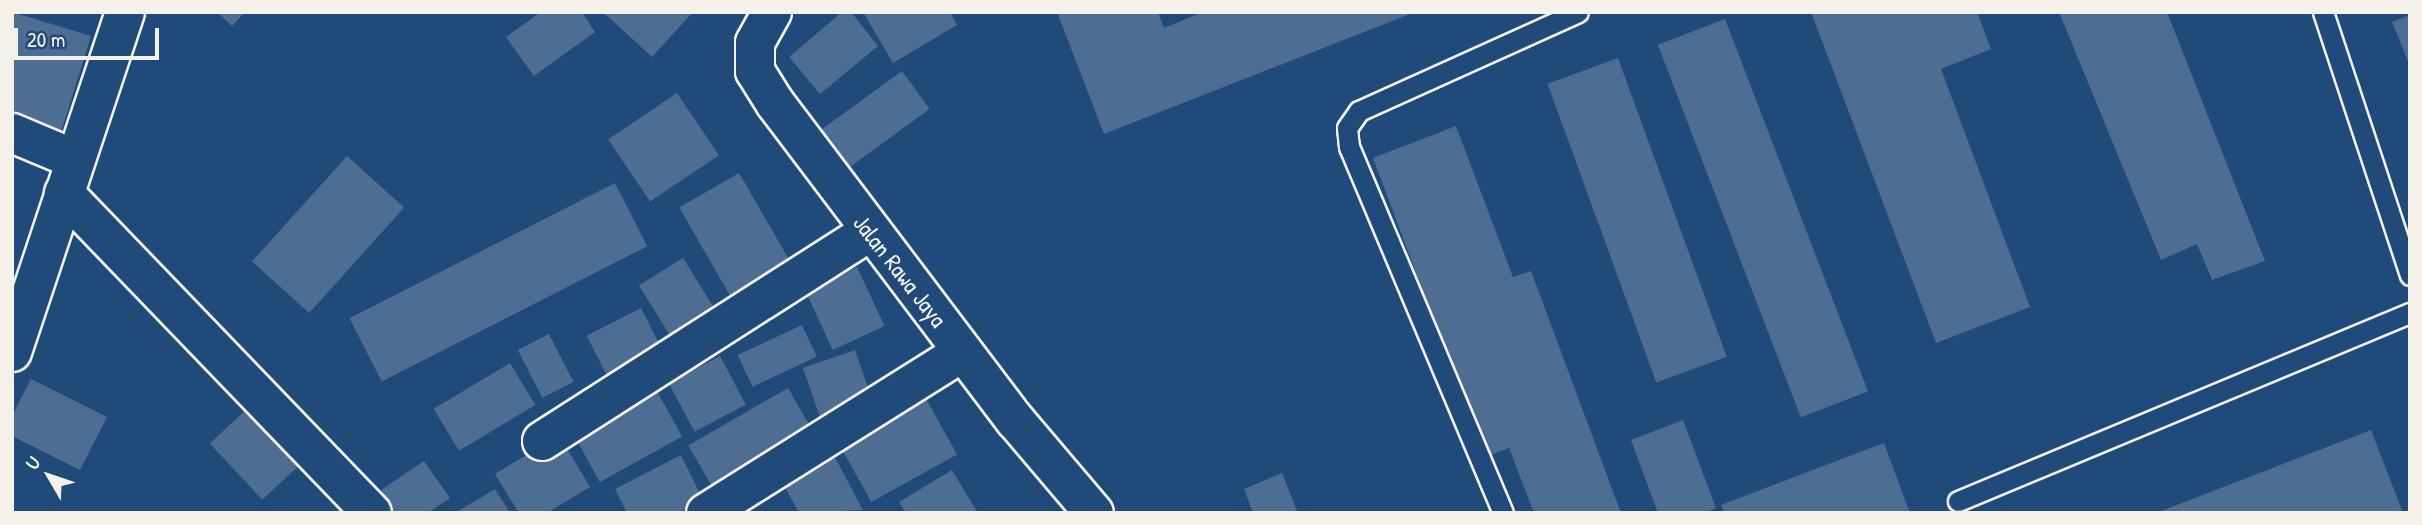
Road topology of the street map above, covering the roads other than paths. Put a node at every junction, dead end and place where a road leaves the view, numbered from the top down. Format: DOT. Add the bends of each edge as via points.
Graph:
graph roads {
  1 [pos="125,12"];
  2 [pos="772,12"];
  3 [pos="1577,12"];
  4 [pos="2323,12"];
  5 [pos="12,133"];
  6 [pos="69,176"];
  7 [pos="870,231"];
  8 [pos="2410,275"];
  9 [pos="2410,313"];
  10 [pos="12,352"];
  11 [pos="963,352"];
  12 [pos="542,441"];
  13 [pos="1958,501"];
  14 [pos="372,513"];
  15 [pos="706,513"];
  16 [pos="1094,513"];
  17 [pos="1503,513"];
  1 -- 6 [label="street"];
  2 -- 7 [label="street, Jalan Rawa Jaya" via="755,43 755,71"];
  3 -- 17 [label="lane" via="1359,111 1347,128 1354,160"];
  4 -- 8 [label="lane"];
  5 -- 6 [label="street"];
  6 -- 10 [label="street"];
  6 -- 14 [label="street"];
  7 -- 11 [label="street, Jalan Rawa Jaya"];
  7 -- 12 [label="street"];
  9 -- 13 [label="lane"];
  11 -- 15 [label="street"];
  11 -- 16 [label="street, Jalan Rawa Jaya"];
}
